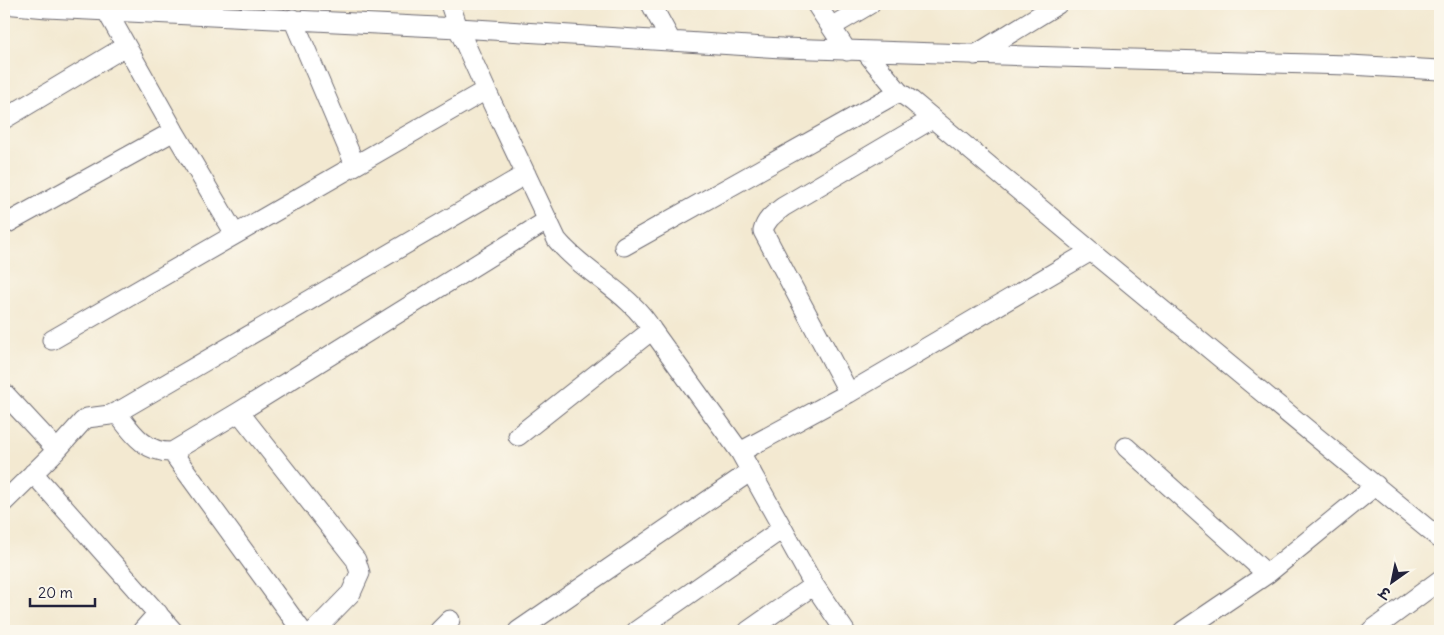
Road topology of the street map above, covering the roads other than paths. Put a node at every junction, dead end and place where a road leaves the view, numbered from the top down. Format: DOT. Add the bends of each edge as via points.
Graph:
graph roads {
  1 [pos="4,4"];
  2 [pos="450,4"];
  3 [pos="651,4"];
  4 [pos="816,4"];
  5 [pos="870,4"];
  6 [pos="1058,4"];
  7 [pos="106,10"];
  8 [pos="293,19"];
  9 [pos="831,27"];
  10 [pos="458,28"];
  11 [pos="671,42"];
  12 [pos="126,46"];
  13 [pos="856,51"];
  14 [pos="975,55"];
  15 [pos="1440,70"];
  16 [pos="486,90"];
  17 [pos="899,92"];
  18 [pos="4,119"];
  19 [pos="932,119"];
  20 [pos="174,131"];
  21 [pos="355,165"];
  22 [pos="526,174"];
  23 [pos="548,220"];
  24 [pos="4,225"];
  25 [pos="235,234"];
  26 [pos="624,246"];
  27 [pos="1091,251"];
  28 [pos="652,330"];
  29 [pos="52,340"];
  30 [pos="4,393"];
  31 [pos="849,393"];
  32 [pos="116,412"];
  33 [pos="239,412"];
  34 [pos="518,436"];
  35 [pos="1126,447"];
  36 [pos="57,450"];
  37 [pos="172,452"];
  38 [pos="740,452"];
  39 [pos="751,471"];
  40 [pos="33,473"];
  41 [pos="1376,485"];
  42 [pos="5,499"];
  43 [pos="782,529"];
  44 [pos="1440,539"];
  45 [pos="1267,574"];
  46 [pos="1440,580"];
  47 [pos="814,585"];
  48 [pos="158,613"];
  49 [pos="142,631"];
  50 [pos="174,631"];
  51 [pos="302,631"];
  52 [pos="314,631"];
  53 [pos="518,631"];
  54 [pos="636,631"];
  55 [pos="748,631"];
  56 [pos="845,631"];
  57 [pos="1184,631"];
  58 [pos="1371,631"];
  1 -- 7 [label="street"];
  2 -- 10 [label="street"];
  3 -- 11 [label="street"];
  4 -- 9 [label="street"];
  5 -- 9 [label="street"];
  6 -- 14 [label="street"];
  7 -- 8 [label="street"];
  7 -- 12 [label="street"];
  8 -- 10 [label="street"];
  8 -- 21 [label="street"];
  9 -- 13 [label="street"];
  10 -- 11 [label="street"];
  10 -- 16 [label="street"];
  11 -- 13 [label="street"];
  12 -- 18 [label="street"];
  12 -- 20 [label="street"];
  13 -- 14 [label="street"];
  13 -- 17 [label="street"];
  14 -- 15 [label="street"];
  16 -- 21 [label="street"];
  16 -- 22 [label="street"];
  17 -- 19 [label="street"];
  17 -- 26 [label="street"];
  19 -- 27 [label="street"];
  19 -- 31 [label="street" via="784,206 765,224 763,231"];
  20 -- 24 [label="street"];
  20 -- 25 [label="street"];
  21 -- 25 [label="street"];
  22 -- 23 [label="street"];
  22 -- 32 [label="street"];
  23 -- 28 [label="street" via="567,252 632,305"];
  23 -- 33 [label="street"];
  25 -- 29 [label="street"];
  27 -- 31 [label="street"];
  27 -- 41 [label="street"];
  28 -- 34 [label="street"];
  28 -- 38 [label="street"];
  30 -- 36 [label="street"];
  31 -- 38 [label="street"];
  32 -- 36 [label="street" via="87,418"];
  32 -- 37 [label="street" via="138,440"];
  33 -- 37 [label="street"];
  33 -- 52 [label="street" via="356,560 360,573 351,593"];
  35 -- 45 [label="street"];
  36 -- 40 [label="street"];
  37 -- 51 [label="street"];
  38 -- 39 [label="street"];
  39 -- 43 [label="street"];
  39 -- 53 [label="street"];
  40 -- 42 [label="street"];
  40 -- 48 [label="street"];
  41 -- 44 [label="street"];
  41 -- 45 [label="street"];
  43 -- 47 [label="street"];
  43 -- 54 [label="street"];
  45 -- 57 [label="street"];
  46 -- 58 [label="street"];
  47 -- 55 [label="street"];
  47 -- 56 [label="street"];
  48 -- 49 [label="street"];
  48 -- 50 [label="street"];
}
